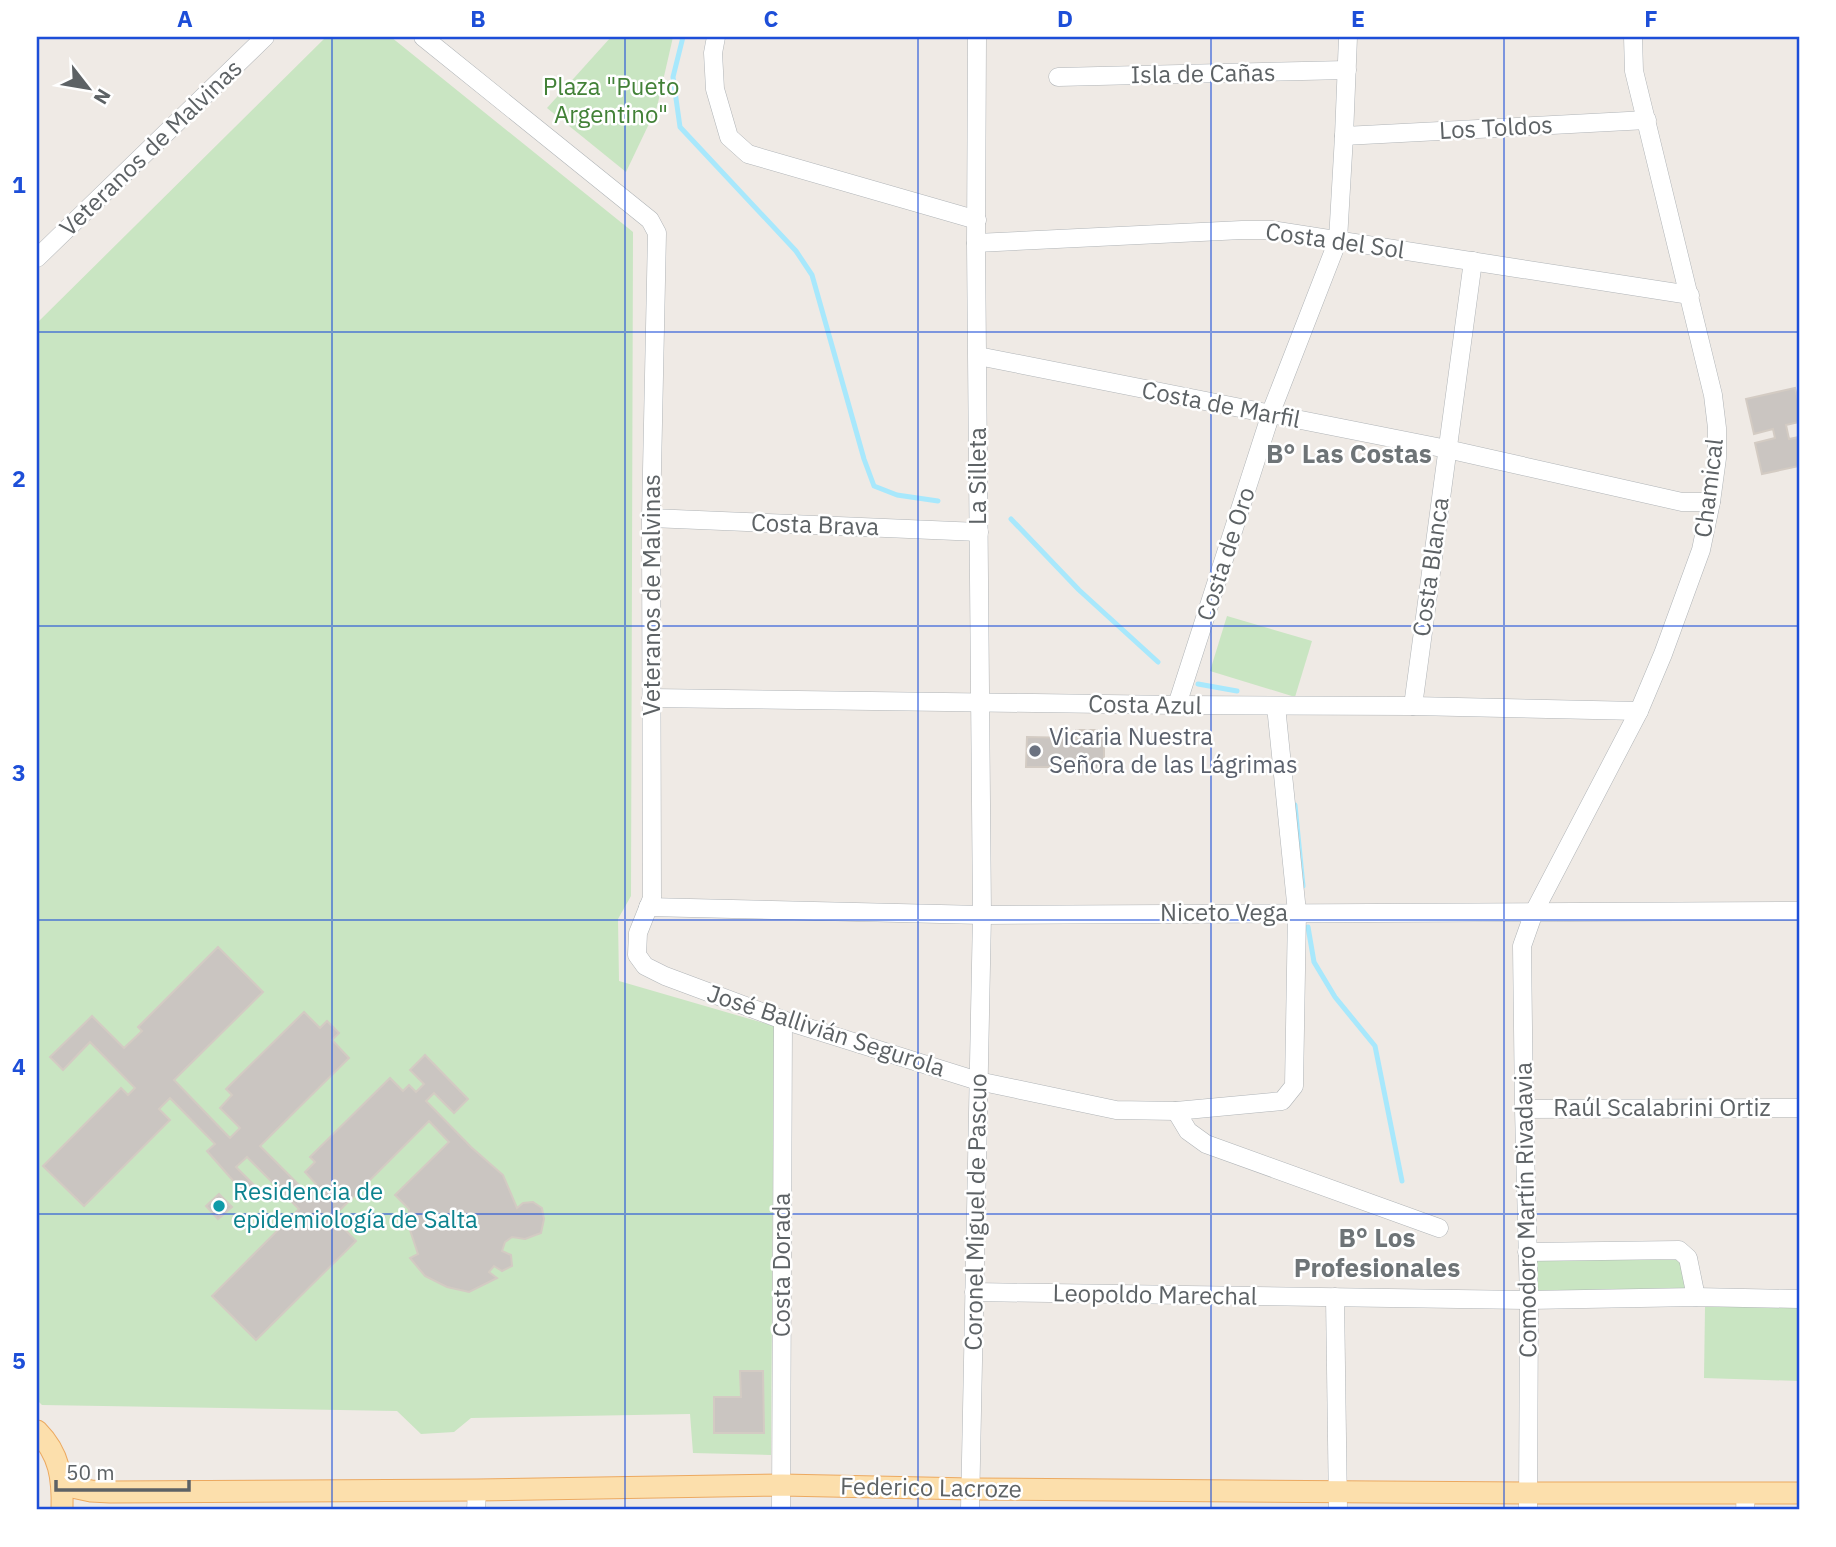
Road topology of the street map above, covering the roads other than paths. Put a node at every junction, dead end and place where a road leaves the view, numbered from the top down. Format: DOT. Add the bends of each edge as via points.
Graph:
graph roads {
  1 [pos="265,37"];
  2 [pos="423,37"];
  3 [pos="716,37"];
  4 [pos="977,37"];
  5 [pos="1348,37"];
  6 [pos="1633,37"];
  7 [pos="1348,70"];
  8 [pos="1058,77"];
  9 [pos="1647,120"];
  10 [pos="1344,136"];
  11 [pos="978,220"];
  12 [pos="1338,240"];
  13 [pos="976,243"];
  14 [pos="37,258"];
  15 [pos="1473,261"];
  16 [pos="1690,295"];
  17 [pos="978,356"];
  18 [pos="1271,414"];
  19 [pos="1447,449"];
  20 [pos="1711,502"];
  21 [pos="651,519"];
  22 [pos="979,532"];
  23 [pos="651,698"];
  24 [pos="979,703"];
  25 [pos="1177,705"];
  26 [pos="1276,706"];
  27 [pos="1413,706"];
  28 [pos="1639,711"];
  29 [pos="648,907"];
  30 [pos="1799,911"];
  31 [pos="1297,912"];
  32 [pos="1534,912"];
  33 [pos="982,915"];
  34 [pos="645,966"];
  35 [pos="783,1020"];
  36 [pos="978,1082"];
  37 [pos="1799,1108"];
  38 [pos="1524,1109"];
  39 [pos="1176,1111"];
  40 [pos="1439,1228"];
  41 [pos="1527,1252"];
  42 [pos="974,1292"];
  43 [pos="1335,1297"];
  44 [pos="1696,1297"];
  45 [pos="1799,1299"];
  46 [pos="1529,1300"];
  47 [pos="37,1431"];
  48 [pos="63,1485"];
  49 [pos="782,1485"];
  50 [pos="971,1489"];
  51 [pos="1799,1493"];
  52 [pos="477,1500"];
  53 [pos="1337,1500"];
  54 [pos="1529,1502"];
  55 [pos="1745,1502"];
  56 [pos="62,1510"];
  57 [pos="781,1510"];
  58 [pos="970,1510"];
  1 -- 14 [label="street, Veteranos de Malvinas"];
  2 -- 21 [label="street, Veteranos de Malvinas" via="650,220 657,233"];
  3 -- 11 [label="street" via="715,89 729,137 748,154"];
  4 -- 11 [label="street, La Silleta"];
  5 -- 7 [label="street, Costa de Oro"];
  6 -- 9 [label="street, Chamical" via="1634,71"];
  7 -- 8 [label="street, Isla de Cañas"];
  7 -- 10 [label="street, Costa de Oro"];
  9 -- 10 [label="street, Los Toldos"];
  9 -- 16 [label="street, Chamical"];
  10 -- 12 [label="street, Costa de Oro"];
  11 -- 13 [label="street, La Silleta"];
  12 -- 13 [label="street, Costa del Sol" via="1242,230"];
  12 -- 15 [label="street, Costa del Sol"];
  12 -- 18 [label="street, Costa de Oro"];
  13 -- 17 [label="street, La Silleta"];
  15 -- 16 [label="street, Costa del Sol"];
  15 -- 19 [label="street, Costa Blanca"];
  16 -- 20 [label="street, Chamical" via="1717,428"];
  17 -- 18 [label="street, Costa de Marfil"];
  17 -- 22 [label="street, La Silleta"];
  18 -- 19 [label="street, Costa de Marfil"];
  18 -- 25 [label="street, Costa de Oro"];
  19 -- 20 [label="street, Costa de Marfil" via="1682,502"];
  19 -- 27 [label="street, Costa Blanca"];
  20 -- 28 [label="street, Chamical" via="1701,550"];
  21 -- 22 [label="street, Costa Brava"];
  21 -- 23 [label="street, Veteranos de Malvinas"];
  22 -- 24 [label="street, La Silleta"];
  23 -- 24 [label="street, Costa Azul"];
  23 -- 29 [label="street, Veteranos de Malvinas" via="652,898"];
  24 -- 25 [label="street, Costa Azul"];
  24 -- 33 [label="street, La Silleta"];
  25 -- 26 [label="street, Costa Azul"];
  26 -- 27 [label="street, Costa Azul"];
  26 -- 31 [label="street"];
  27 -- 28 [label="street, Costa Azul"];
  28 -- 32 [label="street, Chamical"];
  29 -- 33 [label="street, Niceto Vega"];
  29 -- 34 [label="street, Veteranos de Malvinas" via="638,933 637,955"];
  30 -- 32 [label="street, Niceto Vega"];
  31 -- 32 [label="street, Niceto Vega"];
  31 -- 33 [label="street, Niceto Vega"];
  31 -- 39 [label="street" via="1294,1086 1282,1101"];
  32 -- 38 [label="street, Comodoro Martín Rivadavia" via="1522,946"];
  33 -- 36 [label="street, Coronel Miguel de Pascuo"];
  34 -- 35 [label="street, José Ballivián Segurola"];
  35 -- 36 [label="street, José Ballivián Segurola"];
  35 -- 49 [label="street, Costa Dorada"];
  36 -- 39 [label="street, José Ballivián Segurola" via="1116,1110"];
  36 -- 42 [label="street, Coronel Miguel de Pascuo"];
  37 -- 38 [label="street, Raúl Scalabrini Ortiz"];
  38 -- 41 [label="street, Comodoro Martín Rivadavia"];
  39 -- 40 [label="street" via="1188,1132 1206,1144"];
  41 -- 44 [label="street" via="1679,1250 1688,1258"];
  41 -- 46 [label="street, Comodoro Martín Rivadavia"];
  42 -- 43 [label="street, Leopoldo Marechal"];
  42 -- 50 [label="street, Coronel Miguel de Pascuo"];
  43 -- 46 [label="street, Leopoldo Marechal"];
  43 -- 53 [label="street"];
  44 -- 45 [label="street, Leopoldo Marechal"];
  44 -- 46 [label="street, Leopoldo Marechal"];
  46 -- 54 [label="street, Comodoro Martín Rivadavia"];
  47 -- 48 [label="main road" via="55,1457"];
  48 -- 52 [label="main road, Federico Lacroze" via="110,1492"];
  48 -- 56 [label="main road"];
  49 -- 50 [label="main road, Federico Lacroze"];
  49 -- 52 [label="main road, Federico Lacroze"];
  49 -- 57 [label="street, Costa Dorada"];
  50 -- 53 [label="main road, Federico Lacroze"];
  50 -- 58 [label="street, Coronel Miguel de Pascuo"];
  51 -- 55 [label="main road, Federico Lacroze"];
  53 -- 54 [label="main road, Federico Lacroze"];
  54 -- 55 [label="main road, Federico Lacroze"];
}
